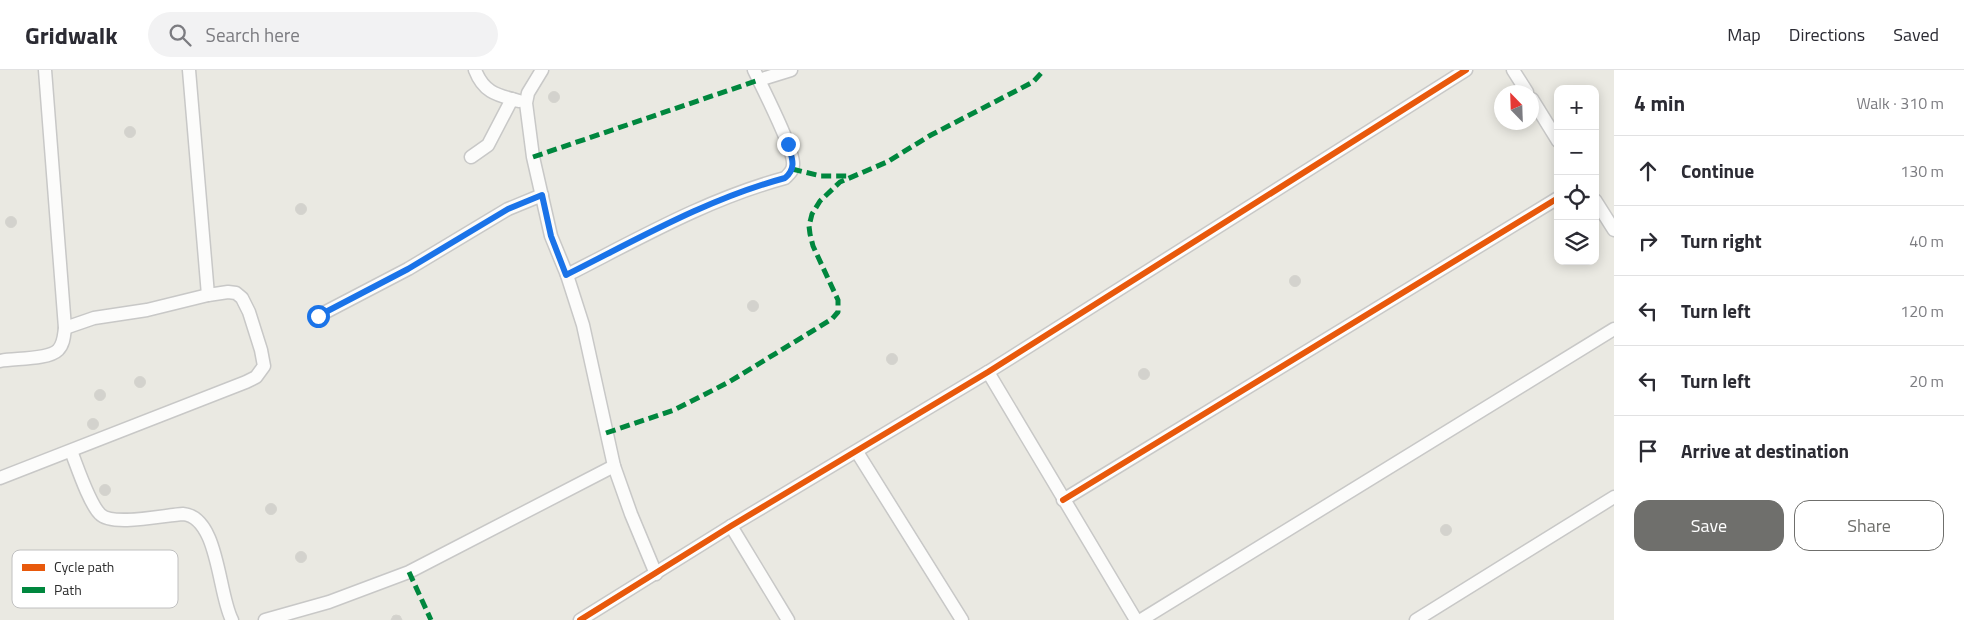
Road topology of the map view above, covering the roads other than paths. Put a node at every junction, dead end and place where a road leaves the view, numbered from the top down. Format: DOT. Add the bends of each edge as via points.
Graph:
graph roads {
  1 [pos="45,70"];
  2 [pos="189,70"];
  3 [pos="475,70"];
  4 [pos="542,70"];
  5 [pos="791,70"];
  6 [pos="1466,70"];
  7 [pos="1513,70"];
  8 [pos="756,75"];
  9 [pos="1523,85"];
  10 [pos="512,99"];
  11 [pos="526,103"];
  12 [pos="1539,110"];
  13 [pos="1554,135"];
  14 [pos="471,157"];
  15 [pos="542,195"];
  16 [pos="1554,200"];
  17 [pos="1599,206"];
  18 [pos="1614,230"];
  19 [pos="566,275"];
  20 [pos="208,295"];
  21 [pos="318,316"];
  22 [pos="65,328"];
  23 [pos="1614,329"];
  24 [pos="0,361"];
  25 [pos="988,372"];
  26 [pos="71,451"];
  27 [pos="857,452"];
  28 [pos="614,466"];
  29 [pos="0,478"];
  30 [pos="1614,497"];
  31 [pos="1063,500"];
  32 [pos="730,526"];
  33 [pos="656,574"];
  34 [pos="600,615"];
  35 [pos="232,620"];
  36 [pos="265,620"];
  37 [pos="580,620"];
  38 [pos="788,620"];
  39 [pos="962,620"];
  40 [pos="1136,620"];
  41 [pos="1141,620"];
  42 [pos="1416,620"];
  1 -- 22 [label="street"];
  2 -- 20 [label="street"];
  3 -- 10 [label="street" via="486,89"];
  4 -- 11 [label="street" via="528,93"];
  5 -- 8 [label="street"];
  6 -- 25 [label="street"];
  7 -- 9 [label="street"];
  8 -- 19 [label="street" via="793,159 790,174 728,196"];
  10 -- 11 [label="street"];
  10 -- 14 [label="street" via="488,145"];
  11 -- 15 [label="street"];
  12 -- 13 [label="street"];
  15 -- 19 [label="street" via="551,236"];
  15 -- 21 [label="street" via="508,209 408,269"];
  16 -- 31 [label="street"];
  17 -- 18 [label="street"];
  19 -- 28 [label="street" via="583,325"];
  20 -- 22 [label="street" via="147,310 94,318"];
  20 -- 26 [label="street" via="228,292 242,298 261,350 262,371 246,382"];
  22 -- 24 [label="street" via="64,340 57,351 41,357"];
  23 -- 41 [label="street"];
  25 -- 27 [label="street"];
  25 -- 31 [label="street"];
  26 -- 29 [label="street"];
  26 -- 35 [label="street" via="96,509 105,518 124,521 183,514 200,521 209,538"];
  27 -- 32 [label="street"];
  27 -- 39 [label="street"];
  28 -- 33 [label="street"];
  28 -- 36 [label="street" via="409,572 329,602"];
  30 -- 42 [label="street"];
  31 -- 40 [label="street"];
  32 -- 33 [label="street"];
  32 -- 38 [label="street"];
  33 -- 34 [label="street"];
  34 -- 37 [label="street"];
}
